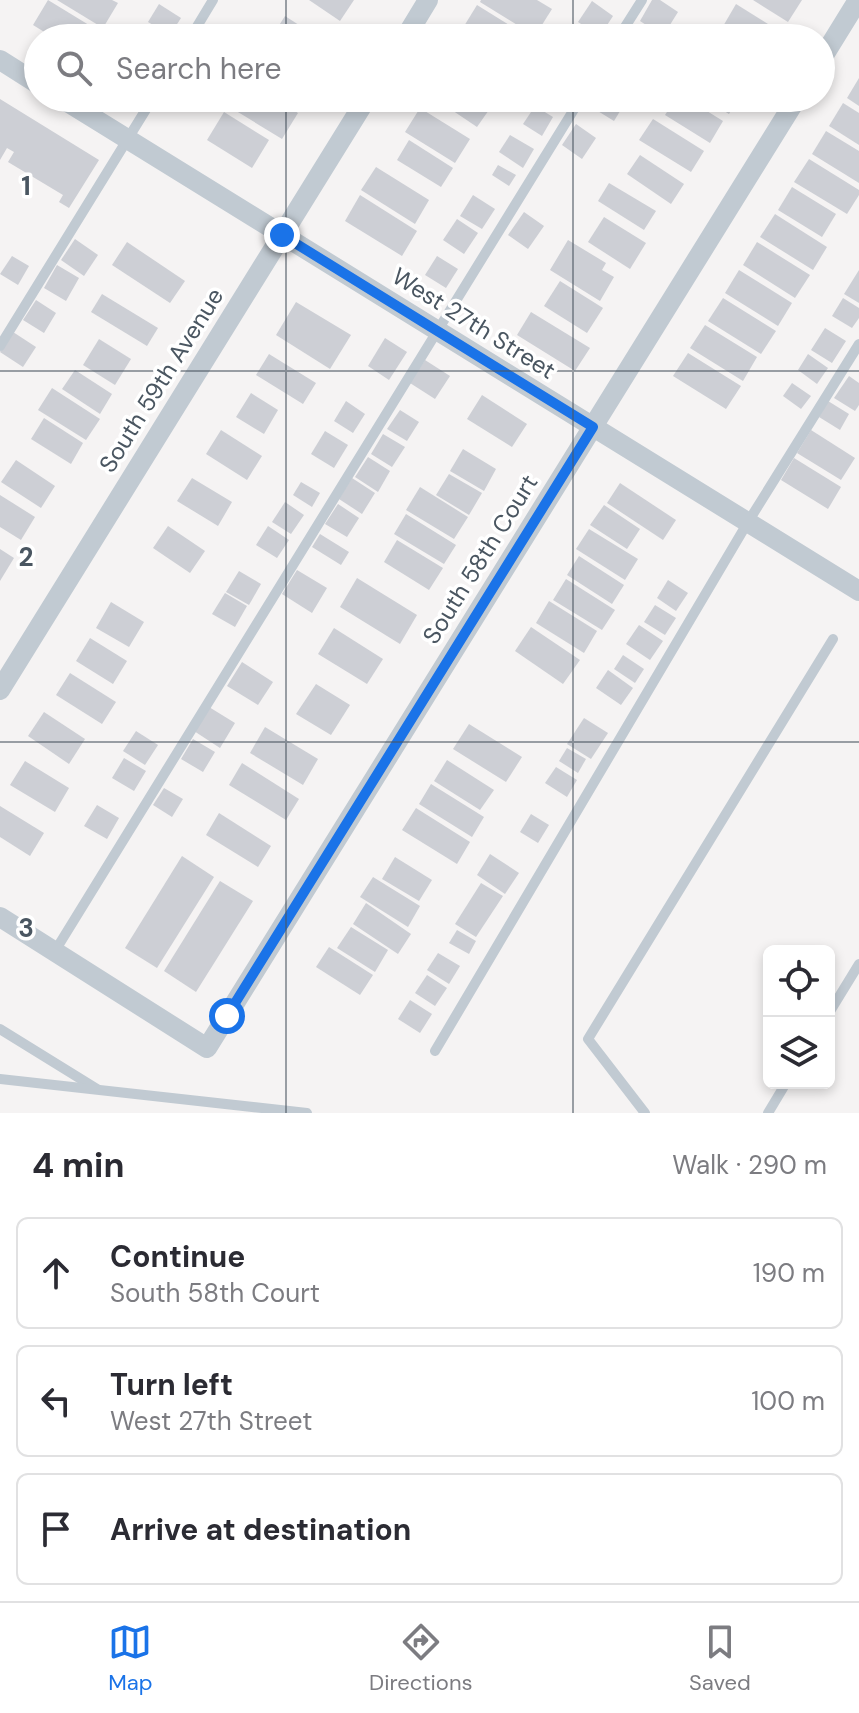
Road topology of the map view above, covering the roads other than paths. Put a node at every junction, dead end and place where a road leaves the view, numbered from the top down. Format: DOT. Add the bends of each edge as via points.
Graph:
graph roads {
  1 [pos="213,0"];
  2 [pos="428,0"];
  3 [pos="642,0"];
  4 [pos="858,0"];
  5 [pos="198,24"];
  6 [pos="413,24"];
  7 [pos="627,24"];
  8 [pos="835,37"];
  9 [pos="0,60"];
  10 [pos="24,75"];
  11 [pos="84,112"];
  12 [pos="144,112"];
  13 [pos="358,112"];
  14 [pos="572,112"];
  15 [pos="788,112"];
  16 [pos="128,139"];
  17 [pos="282,235"];
  18 [pos="438,331"];
  19 [pos="859,344"];
  20 [pos="0,346"];
  21 [pos="593,427"];
  22 [pos="748,522"];
  23 [pos="859,591"];
  24 [pos="833,639"];
  25 [pos="0,690"];
  26 [pos="0,917"];
  27 [pos="55,951"];
  28 [pos="859,964"];
  29 [pos="835,1003"];
  30 [pos="0,1029"];
  31 [pos="435,1051"];
  32 [pos="0,1079"];
  33 [pos="782,1089"];
  34 [pos="99,1090"];
  35 [pos="307,1113"];
  36 [pos="645,1113"];
  37 [pos="768,1113"];
  1 -- 5 [label="lane"];
  2 -- 6 [label="street"];
  3 -- 7 [label="lane"];
  4 -- 8 [label="street"];
  9 -- 10 [label="street"];
  11 -- 16 [label="street, West 27th Street"];
  12 -- 16 [label="lane"];
  13 -- 17 [label="street, South 59th Avenue"];
  14 -- 18 [label="lane"];
  15 -- 21 [label="street, South 58th Court"];
  16 -- 17 [label="street, West 27th Street"];
  16 -- 20 [label="lane"];
  17 -- 18 [label="street, West 27th Street"];
  17 -- 25 [label="street, South 59th Avenue"];
  18 -- 21 [label="street, West 27th Street"];
  18 -- 27 [label="lane"];
  19 -- 22 [label="lane"];
  21 -- 22 [label="street, West 27th Street"];
  21 -- 27 [label="street, South 58th Court" via="207,1048"];
  22 -- 23 [label="street, West 27th Street"];
  22 -- 31 [label="lane"];
  24 -- 36 [label="lane" via="588,1039"];
  26 -- 27 [label="street"];
  28 -- 29 [label="lane"];
  30 -- 34 [label="lane"];
  32 -- 34 [label="lane"];
  33 -- 37 [label="lane"];
  34 -- 35 [label="lane"];
}
